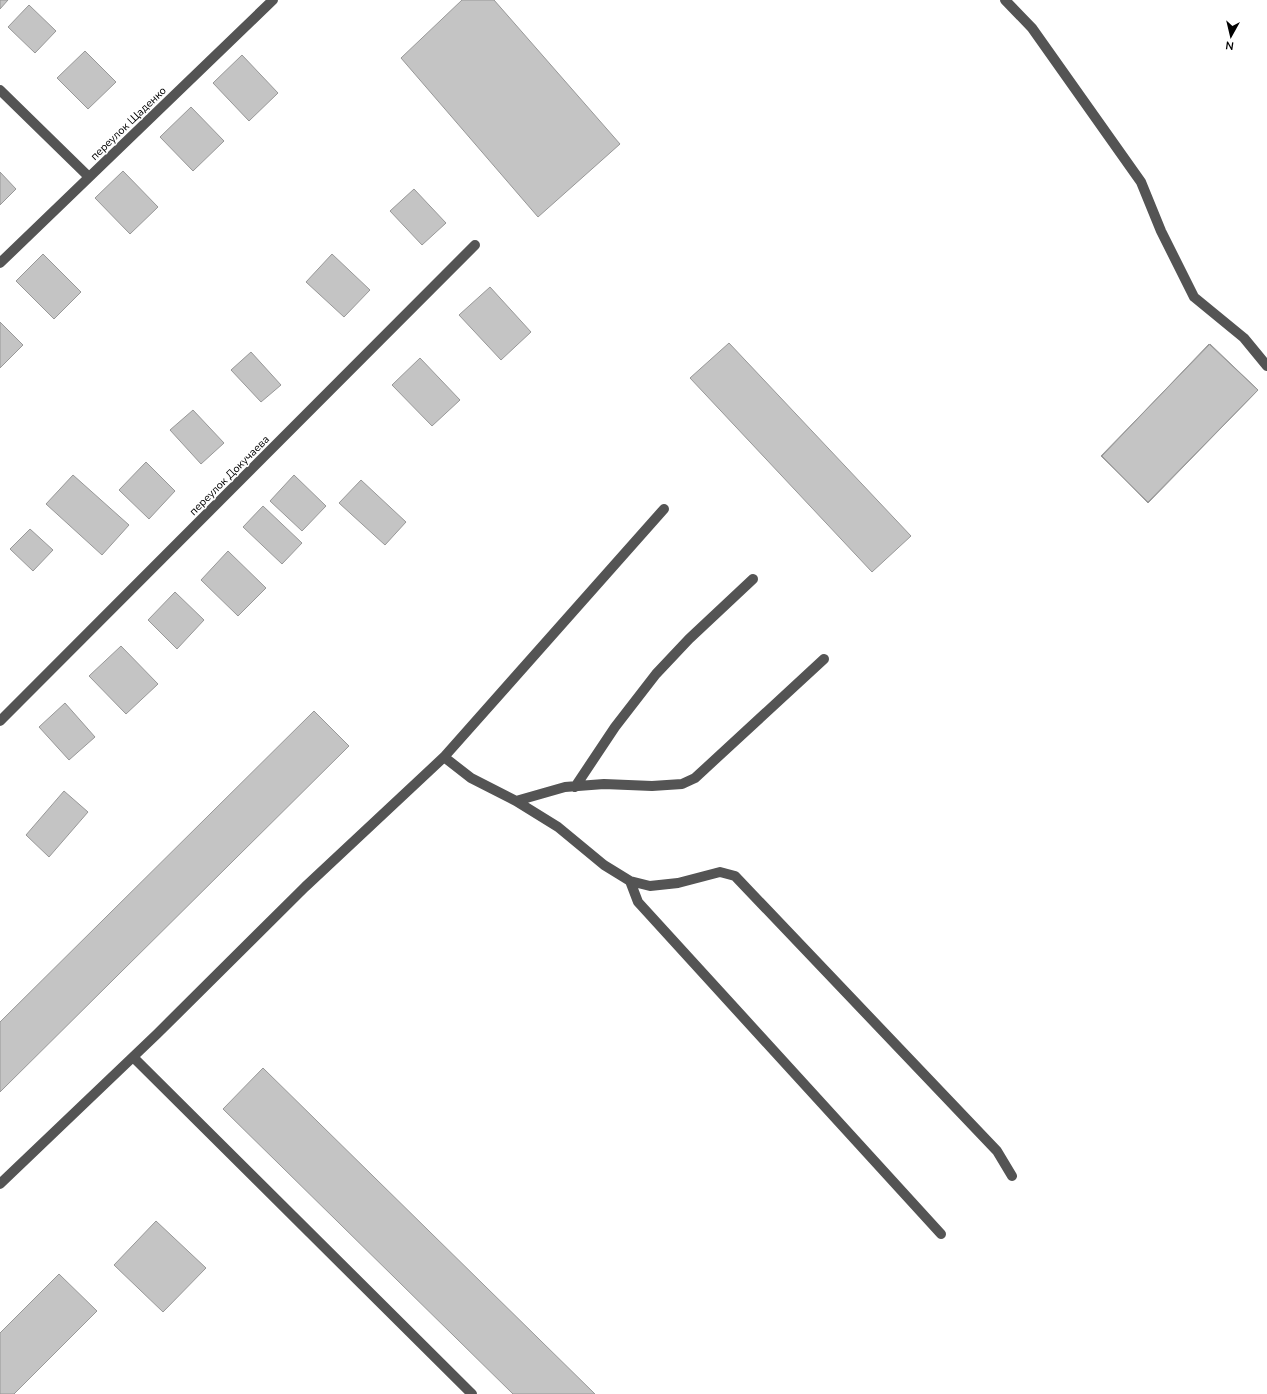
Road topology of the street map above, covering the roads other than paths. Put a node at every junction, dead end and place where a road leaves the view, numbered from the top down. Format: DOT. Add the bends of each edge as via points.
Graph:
graph roads {
  1 [pos="273,0"];
  2 [pos="1004,0"];
  3 [pos="0,90"];
  4 [pos="89,178"];
  5 [pos="475,245"];
  6 [pos="0,263"];
  7 [pos="1267,366"];
  8 [pos="664,508"];
  9 [pos="753,580"];
  10 [pos="824,659"];
  11 [pos="0,721"];
  12 [pos="444,756"];
  13 [pos="575,787"];
  14 [pos="516,801"];
  15 [pos="630,881"];
  16 [pos="133,1057"];
  17 [pos="1012,1176"];
  18 [pos="0,1184"];
  19 [pos="941,1234"];
  20 [pos="472,1394"];
  1 -- 4 [label="street, переулок Щаденко"];
  2 -- 7 [label="street" via="1032,28 1140,182 1161,232 1194,297 1244,338"];
  3 -- 4 [label="street"];
  4 -- 6 [label="street, переулок Щаденко"];
  5 -- 11 [label="street, переулок Докучаева"];
  8 -- 12 [label="street"];
  9 -- 13 [label="street" via="689,639 656,674 615,727"];
  10 -- 13 [label="street" via="695,778 682,784 604,784"];
  12 -- 14 [label="street" via="471,778"];
  12 -- 16 [label="street" via="304,887"];
  13 -- 14 [label="street" via="565,787"];
  14 -- 15 [label="street" via="558,827 604,865"];
  15 -- 17 [label="street" via="650,886 678,884 720,872 734,876 997,1151"];
  15 -- 19 [label="street" via="638,902"];
  16 -- 18 [label="street"];
  16 -- 20 [label="street"];
}
